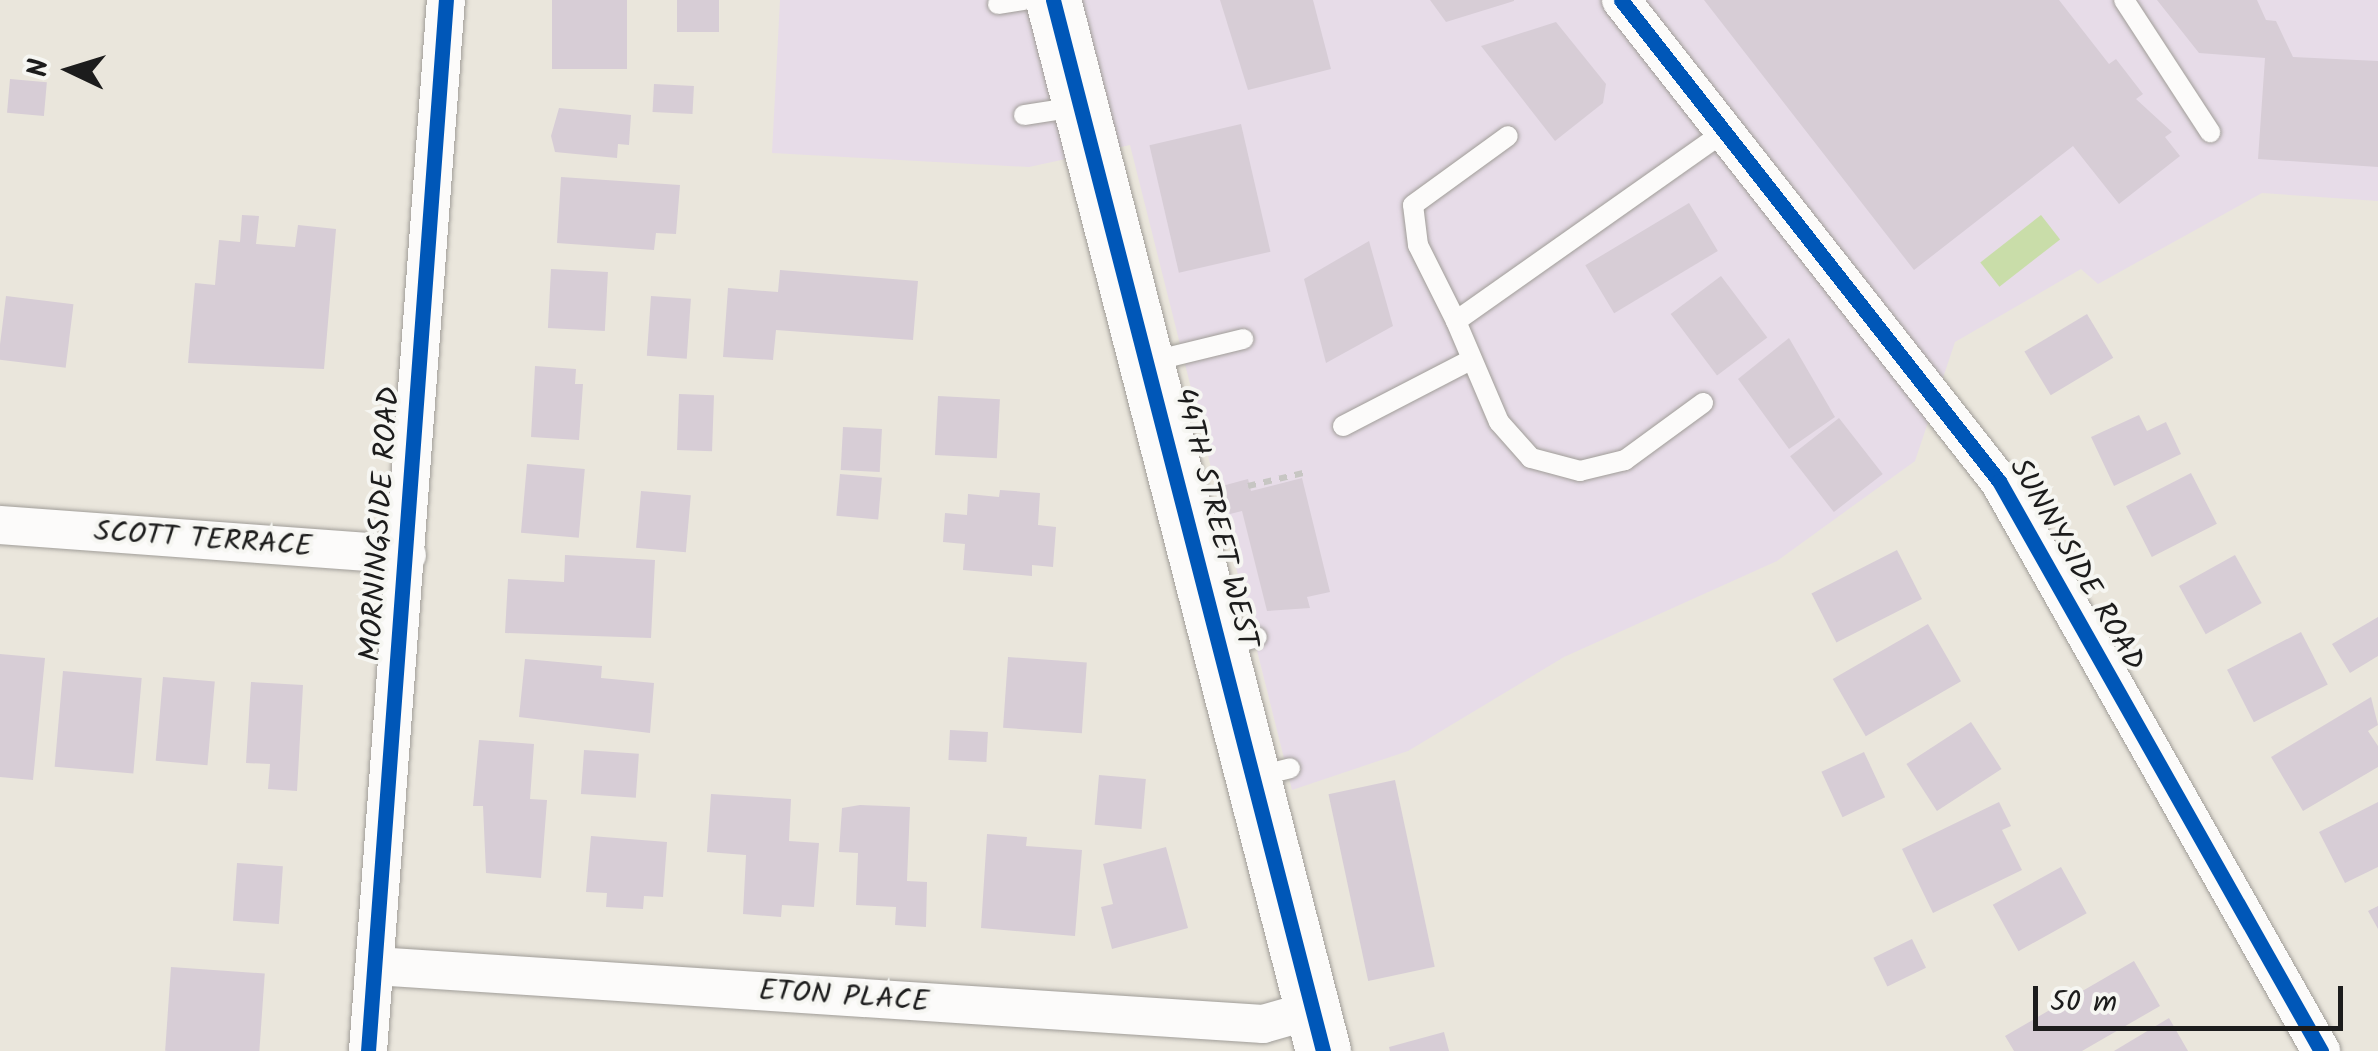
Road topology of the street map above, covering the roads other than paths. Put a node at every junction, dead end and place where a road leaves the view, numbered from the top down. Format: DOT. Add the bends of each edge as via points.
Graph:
graph roads {
  1 [pos="446,0"];
  2 [pos="1024,0"];
  3 [pos="1053,0"];
  4 [pos="1621,0"];
  5 [pos="2124,0"];
  6 [pos="998,4"];
  7 [pos="1080,106"];
  8 [pos="1024,115"];
  9 [pos="1725,132"];
  10 [pos="2210,132"];
  11 [pos="1508,136"];
  12 [pos="1456,321"];
  13 [pos="1243,339"];
  14 [pos="1472,358"];
  15 [pos="1147,363"];
  16 [pos="1703,403"];
  17 [pos="1342,426"];
  18 [pos="0,524"];
  19 [pos="407,555"];
  20 [pos="375,966"];
  21 [pos="1318,1030"];
  22 [pos="368,1051"];
  23 [pos="2321,1051"];
  1 -- 19 [label="street, MORNINGSIDE ROAD"];
  2 -- 6 [label="lane"];
  3 -- 7 [label="street, 44TH STREET WEST"];
  4 -- 9 [label="street, SUNNYSIDE ROAD"];
  5 -- 10 [label="lane"];
  7 -- 8 [label="lane"];
  7 -- 15 [label="street, 44TH STREET WEST"];
  9 -- 12 [label="lane"];
  9 -- 23 [label="street, SUNNYSIDE ROAD" via="1999,481"];
  11 -- 12 [label="lane" via="1414,204 1418,245"];
  12 -- 14 [label="lane"];
  13 -- 15 [label="lane"];
  14 -- 16 [label="lane" via="1498,422 1531,458 1580,471 1625,460"];
  14 -- 17 [label="lane"];
  15 -- 21 [label="street, 44TH STREET WEST" via="1238,642 1271,773"];
  18 -- 19 [label="street, SCOTT TERRACE"];
  19 -- 20 [label="street, MORNINGSIDE ROAD"];
  20 -- 21 [label="street, ETON PLACE"];
  20 -- 22 [label="street, MORNINGSIDE ROAD"];
}
